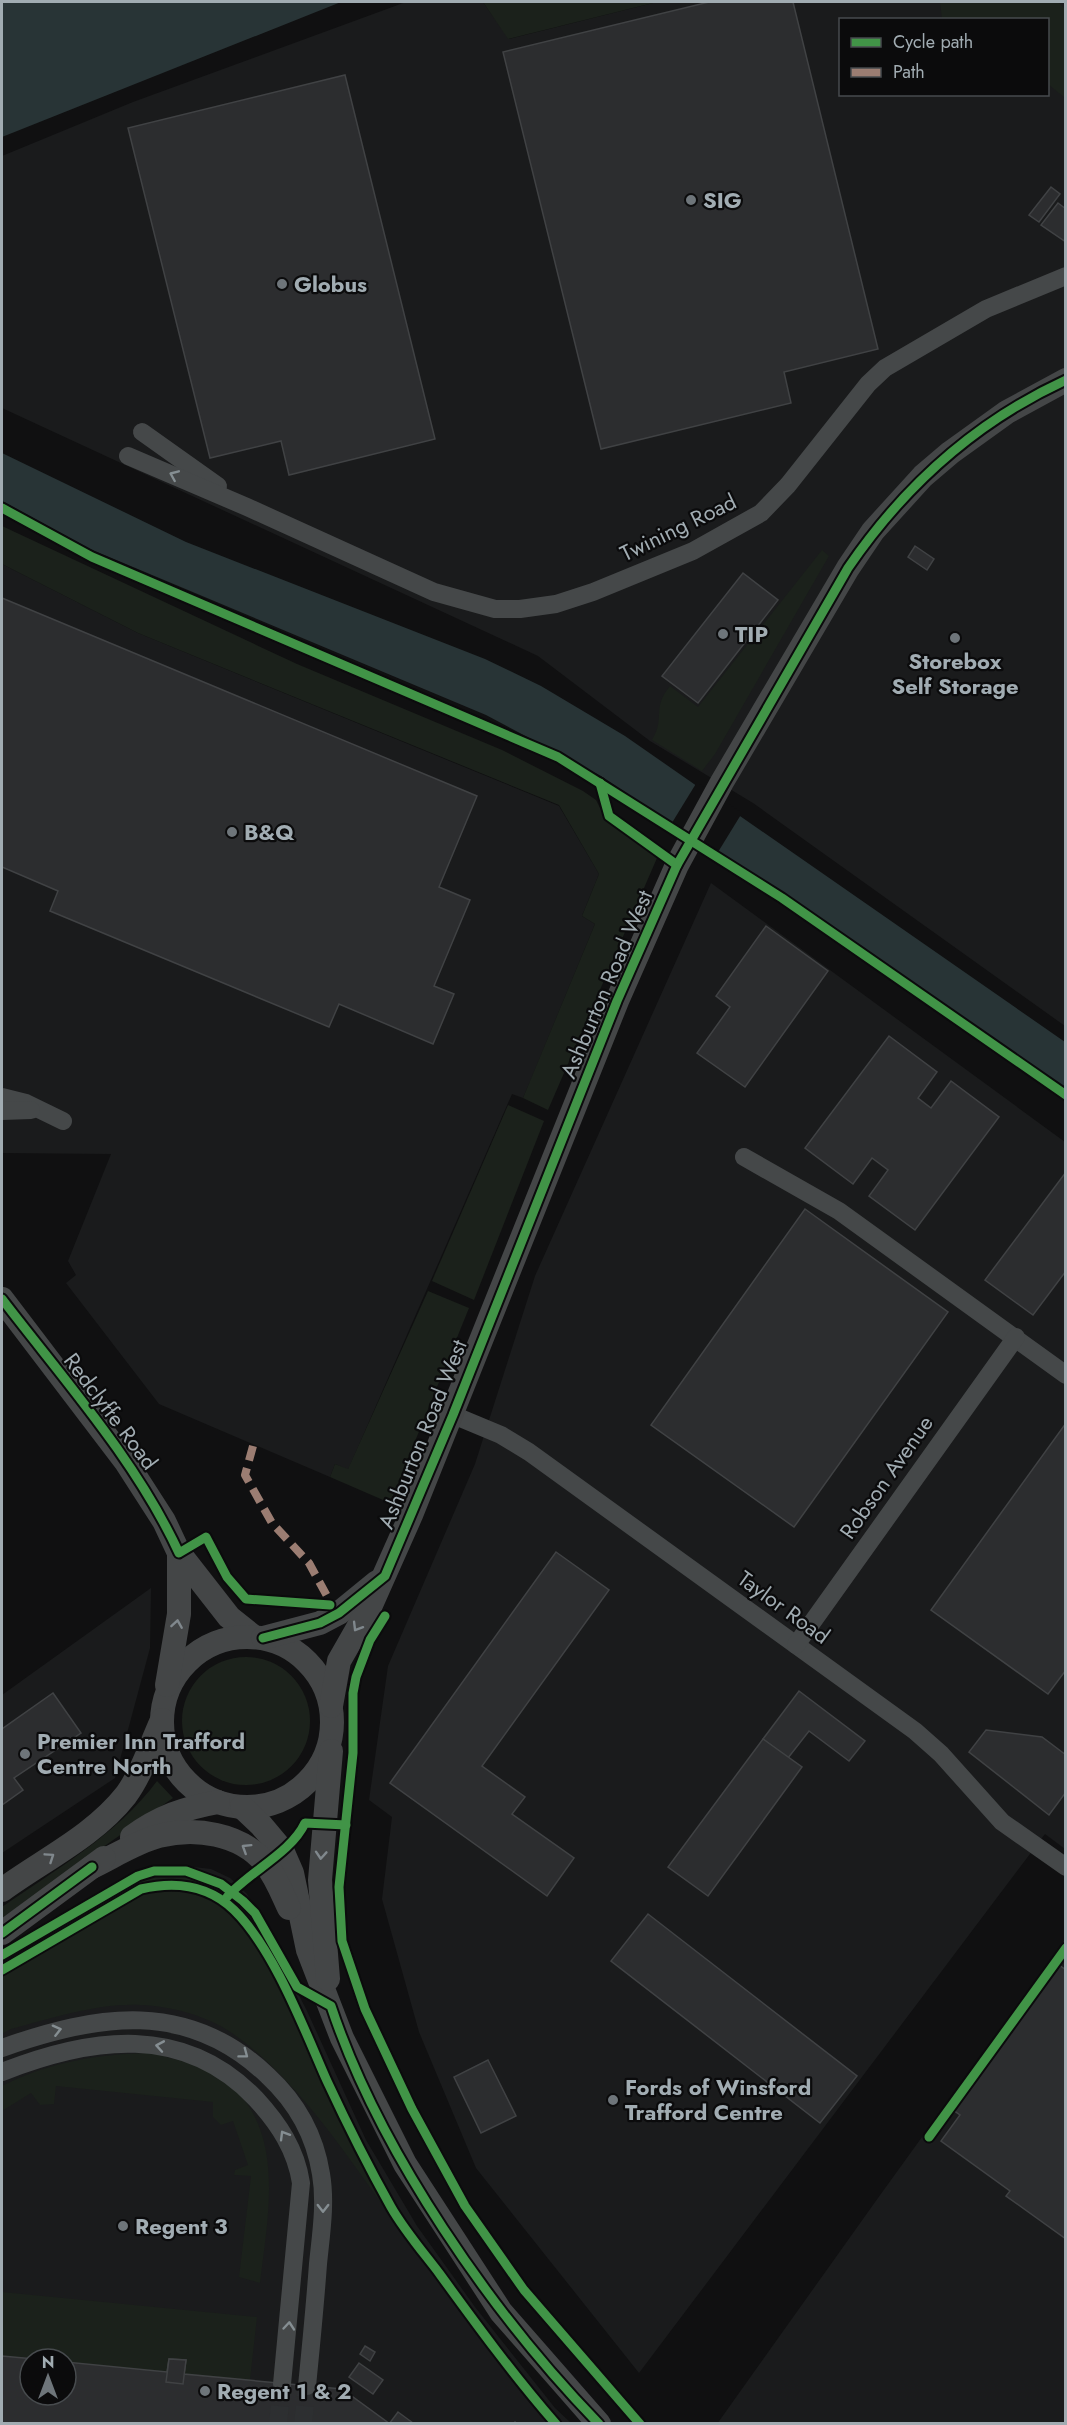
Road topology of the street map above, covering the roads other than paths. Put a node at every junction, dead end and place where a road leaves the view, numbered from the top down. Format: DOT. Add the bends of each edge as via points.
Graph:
graph roads {
  1 [pos="1065,276"];
  2 [pos="1065,380"];
  3 [pos="142,432"];
  4 [pos="128,456"];
  5 [pos="247,507"];
  6 [pos="2,1097"];
  7 [pos="2,1111"];
  8 [pos="38,1111"];
  9 [pos="63,1121"];
  10 [pos="744,1158"];
  11 [pos="2,1299"];
  12 [pos="1016,1337"];
  13 [pos="1065,1375"];
  14 [pos="453,1415"];
  15 [pos="179,1553"];
  16 [pos="385,1576"];
  17 [pos="259,1638"];
  18 [pos="796,1645"];
  19 [pos="331,1706"];
  20 [pos="163,1711"];
  21 [pos="332,1734"];
  22 [pos="218,1802"];
  23 [pos="242,1808"];
  24 [pos="92,1867"];
  25 [pos="1065,1867"];
  26 [pos="2,1890"];
  27 [pos="2,1933"];
  28 [pos="308,1950"];
  29 [pos="331,2006"];
  30 [pos="2,2048"];
  31 [pos="2,2072"];
  32 [pos="282,2384"];
  33 [pos="307,2386"];
  34 [pos="599,2424"];
  1 -- 5 [label="street, Twining Road" via="986,309 885,368 775,500 753,518 682,555 556,604 520,609 470,604 434,592"];
  2 -- 14 [label="main road, Ashburton Road West" via="1007,412 923,476 873,531 848,567 677,865 617,1000"];
  3 -- 5 [label="street"];
  5 -- 4 [label="street, one-way"];
  6 -- 8 [label="street" via="13,1098"];
  7 -- 8 [label="street"];
  8 -- 9 [label="street"];
  10 -- 12 [label="street" via="839,1211"];
  11 -- 15 [label="main road, Redclyffe Road" via="148,1493"];
  12 -- 13 [label="street"];
  12 -- 18 [label="street, Robson Avenue"];
  14 -- 16 [label="main road, Ashburton Road West"];
  14 -- 18 [label="street, Taylor Road" via="501,1435 528,1452"];
  15 -- 17 [label="main road, Redclyffe Road" via="229,1617"];
  20 -- 15 [label="main road, Redclyffe Road, one-way" via="178,1614"];
  16 -- 17 [label="main road" via="329,1618 296,1631"];
  16 -- 19 [label="main road, Ashburton Road West, one-way" via="339,1660"];
  17 -- 19 [label="main road" via="287,1647 307,1662 322,1682"];
  17 -- 20 [label="main road" via="223,1641 188,1660 173,1680"];
  18 -- 25 [label="street, Taylor Road" via="915,1731 1002,1822"];
  19 -- 21 [label="main road"];
  20 -- 22 [label="main road" via="165,1746 176,1770 195,1789"];
  26 -- 20 [label="main road, one-way" via="112,1810 139,1772"];
  21 -- 23 [label="main road" via="325,1758 311,1779 291,1795 267,1805"];
  21 -- 29 [label="main road, one-way" via="320,1880"];
  22 -- 23 [label="main road"];
  22 -- 24 [label="main road" via="160,1818"];
  23 -- 28 [label="main road" via="282,1850 292,1873"];
  24 -- 27 [label="main road"];
  28 -- 24 [label="main road, one-way" via="276,1878 265,1863 224,1836 179,1833 157,1837"];
  28 -- 29 [label="main road"];
  29 -- 34 [label="main road" via="372,2103 441,2221 501,2312"];
  30 -- 33 [label="street, one-way" via="38,2035 107,2020 173,2023 236,2048 276,2083 300,2111 322,2176 323,2215"];
  32 -- 31 [label="street, one-way" via="301,2183 291,2146 262,2106 220,2068 167,2047 139,2043 74,2049"];
}
